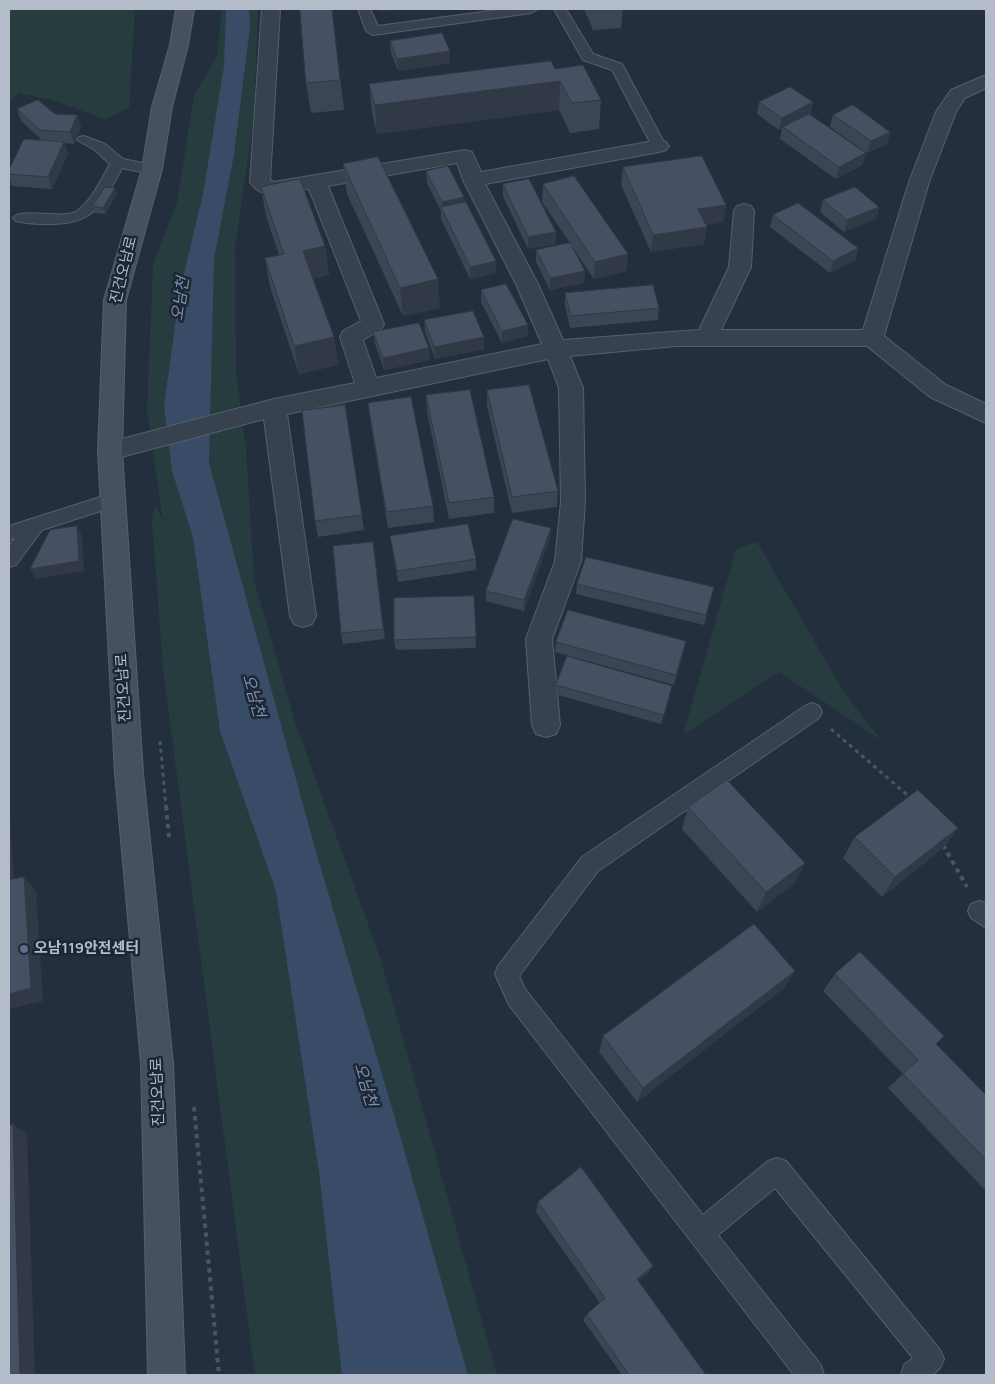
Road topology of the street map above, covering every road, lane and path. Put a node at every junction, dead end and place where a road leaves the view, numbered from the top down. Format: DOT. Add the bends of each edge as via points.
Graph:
graph roads {
  1 [pos="185,9"];
  2 [pos="271,9"];
  3 [pos="364,9"];
  4 [pos="530,9"];
  5 [pos="560,9"];
  6 [pos="986,81"];
  7 [pos="84,140"];
  8 [pos="659,146"];
  9 [pos="118,164"];
  10 [pos="152,169"];
  11 [pos="473,180"];
  12 [pos="316,182"];
  13 [pos="744,210"];
  14 [pos="20,218"];
  15 [pos="706,338"];
  16 [pos="872,338"];
  17 [pos="556,349"];
  18 [pos="368,388"];
  19 [pos="274,408"];
  20 [pos="986,414"];
  21 [pos="110,451"];
  22 [pos="113,500"];
  23 [pos="35,525"];
  24 [pos="9,533"];
  25 [pos="9,560"];
  26 [pos="303,616"];
  27 [pos="812,712"];
  28 [pos="546,725"];
  29 [pos="916,802"];
  30 [pos="942,843"];
  31 [pos="983,914"];
  32 [pos="701,1233"];
  33 [pos="166,1375"];
  34 [pos="811,1375"];
  35 [pos="914,1375"];
  1 -- 10 [label="main road, 진건오남로" via="180,46 162,107"];
  2 -- 12 [label="street" via="260,182 270,189"];
  3 -- 4 [label="lane" via="373,31"];
  5 -- 8 [label="lane" via="588,57 617,68"];
  6 -- 16 [label="street" via="958,94 946,112 919,182"];
  7 -- 9 [label="lane" via="100,147"];
  8 -- 11 [label="street"];
  9 -- 10 [label="lane"];
  9 -- 14 [label="lane" via="100,194 81,215 54,219"];
  10 -- 21 [label="main road, 진건오남로" via="115,300"];
  11 -- 12 [label="street" via="465,156"];
  11 -- 17 [label="street" via="527,284"];
  12 -- 18 [label="street" via="372,324 351,337"];
  13 -- 15 [label="street" via="740,267"];
  15 -- 16 [label="street"];
  15 -- 17 [label="street"];
  16 -- 20 [label="street" via="938,391"];
  17 -- 18 [label="street"];
  17 -- 28 [label="street" via="571,388 573,502 568,561 539,639"];
  18 -- 19 [label="street"];
  19 -- 21 [label="street"];
  19 -- 26 [label="street"];
  21 -- 22 [label="main road, 진건오남로"];
  22 -- 23 [label="lane"];
  22 -- 33 [label="main road, 진건오남로" via="129,774 157,1063"];
  23 -- 24 [label="lane"];
  23 -- 25 [label="lane"];
  27 -- 29 [label="path"];
  27 -- 32 [label="lane" via="590,864 506,974 517,997"];
  30 -- 31 [label="path"];
  32 -- 34 [label="lane"];
  32 -- 35 [label="lane" via="777,1170 931,1359"];
}
